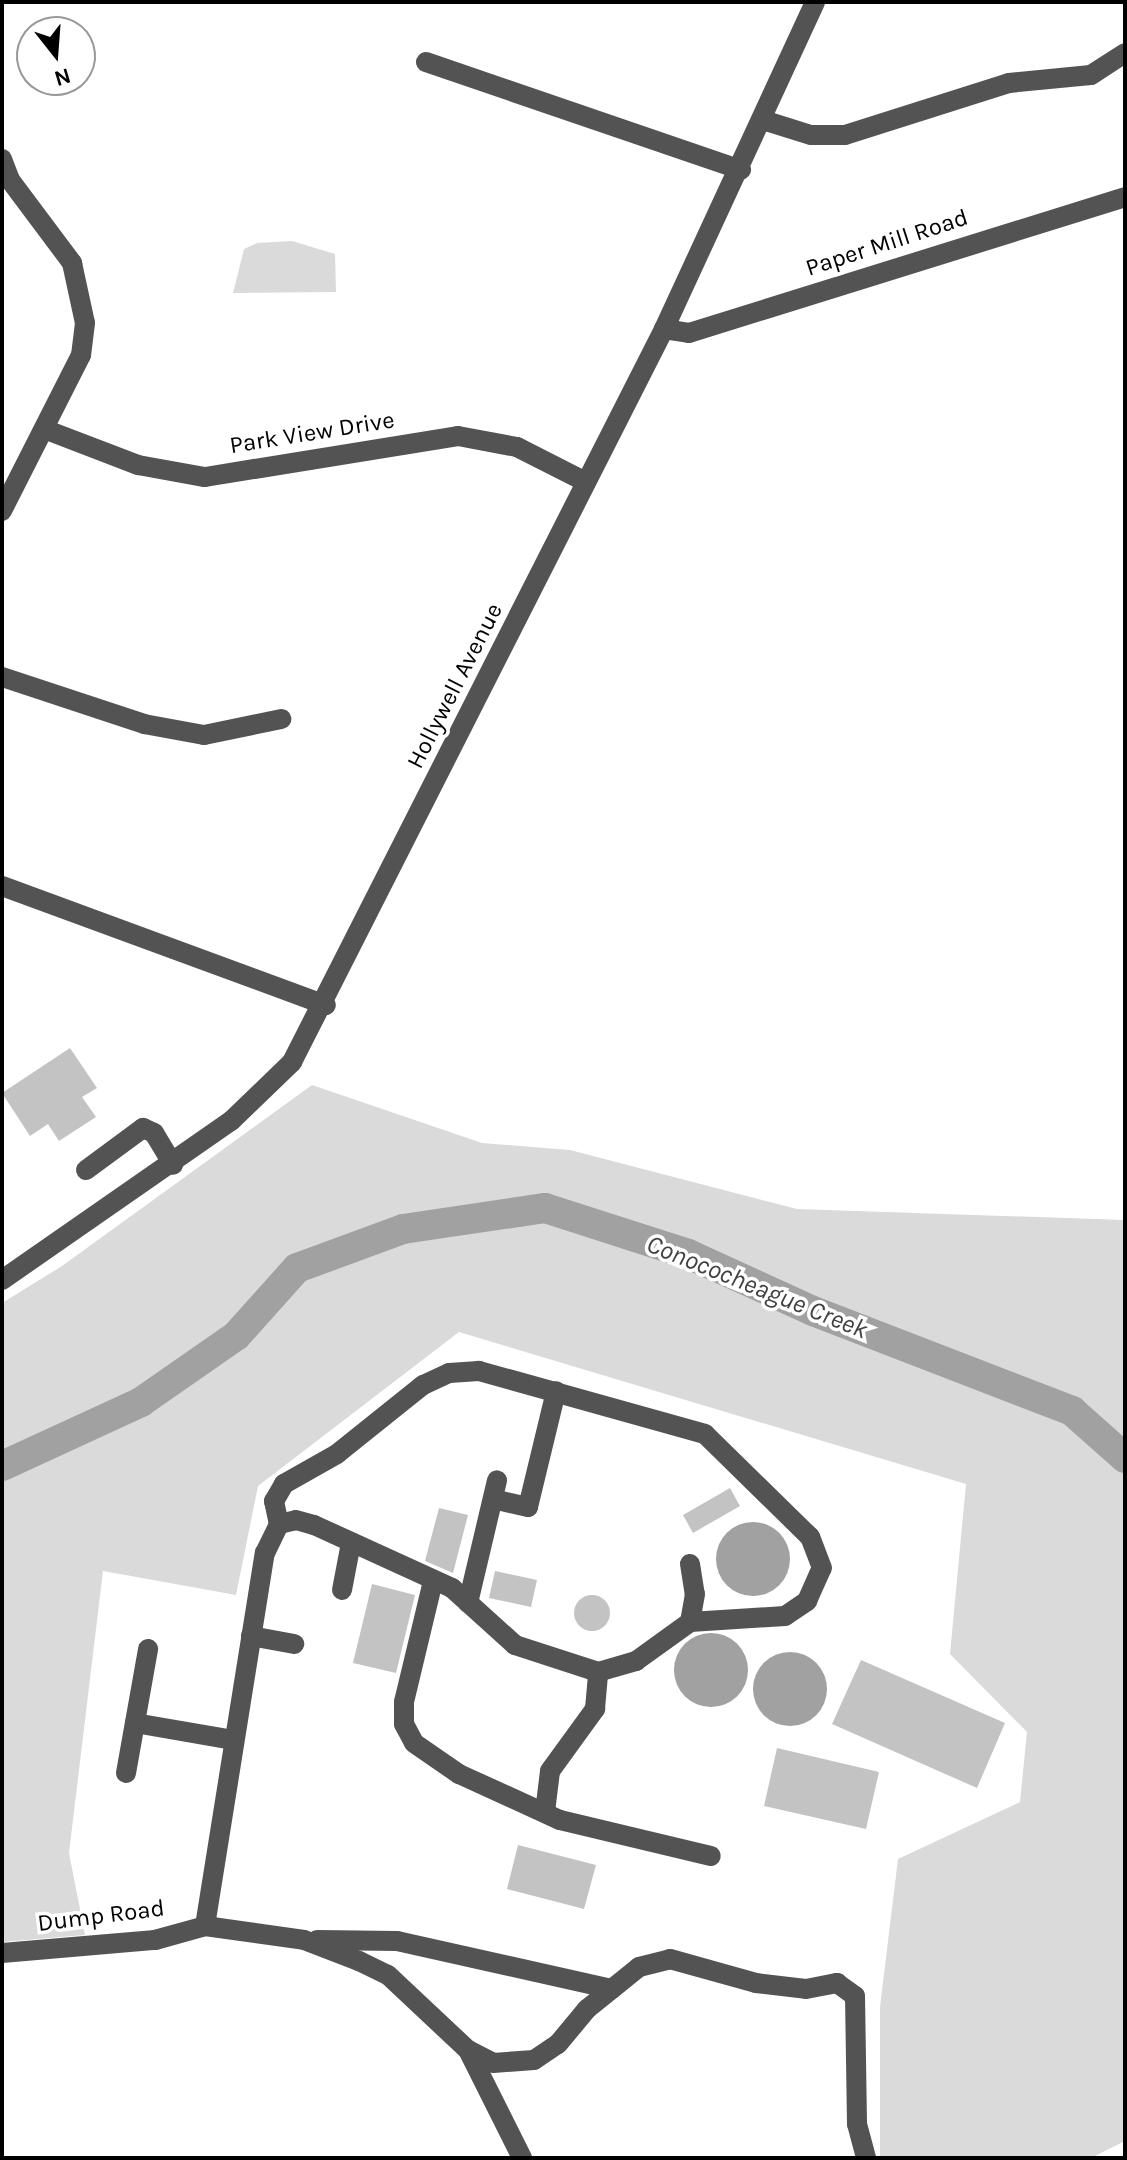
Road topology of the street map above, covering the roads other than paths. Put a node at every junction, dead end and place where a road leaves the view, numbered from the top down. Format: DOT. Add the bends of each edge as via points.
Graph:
graph roads {
  1 [pos="815,2"];
  2 [pos="1125,53"];
  3 [pos="426,62"];
  4 [pos="763,120"];
  5 [pos="2,159"];
  6 [pos="741,170"];
  7 [pos="1125,197"];
  8 [pos="664,329"];
  9 [pos="44,429"];
  10 [pos="586,482"];
  11 [pos="2,511"];
  12 [pos="2,677"];
  13 [pos="281,719"];
  14 [pos="2,886"];
  15 [pos="326,1005"];
  16 [pos="173,1165"];
  17 [pos="86,1170"];
  18 [pos="2,1280"];
  19 [pos="556,1391"];
  20 [pos="279,1524"];
  21 [pos="351,1543"];
  22 [pos="690,1564"];
  23 [pos="433,1581"];
  24 [pos="342,1590"];
  25 [pos="468,1603"];
  26 [pos="690,1622"];
  27 [pos="251,1636"];
  28 [pos="294,1644"];
  29 [pos="148,1649"];
  30 [pos="598,1672"];
  31 [pos="135,1723"];
  32 [pos="233,1740"];
  33 [pos="126,1773"];
  34 [pos="545,1812"];
  35 [pos="711,1856"];
  36 [pos="205,1926"];
  37 [pos="304,1940"];
  38 [pos="2,1953"];
  39 [pos="612,1989"];
  40 [pos="468,2050"];
  41 [pos="522,2158"];
  42 [pos="866,2158"];
  1 -- 4 [label="street, Hollywell Avenue"];
  2 -- 4 [label="street" via="1091,75 1009,83 845,135 811,135"];
  3 -- 6 [label="street"];
  4 -- 6 [label="street, Hollywell Avenue"];
  5 -- 9 [label="street" via="10,180 72,263 81,292 81,355"];
  6 -- 8 [label="street, Hollywell Avenue"];
  7 -- 8 [label="street, Paper Mill Road" via="689,333"];
  8 -- 10 [label="street, Hollywell Avenue"];
  9 -- 10 [label="street, Park View Drive" via="138,465 205,477 458,436 517,447"];
  9 -- 11 [label="street"];
  10 -- 15 [label="street, Hollywell Avenue"];
  12 -- 13 [label="street" via="144,724 204,735"];
  14 -- 15 [label="street"];
  15 -- 16 [label="street, Hollywell Avenue" via="275,1084"];
  16 -- 17 [label="street" via="154,1133 143,1128"];
  16 -- 18 [label="street, Hollywell Avenue"];
  19 -- 20 [label="street" via="479,1371 449,1373 423,1385 337,1454 284,1484 274,1501"];
  19 -- 25 [label="street" via="528,1507 495,1490"];
  19 -- 26 [label="street" via="705,1434 819,1551 818,1584 807,1601 785,1616"];
  20 -- 21 [label="street" via="296,1520"];
  20 -- 27 [label="street" via="265,1553"];
  21 -- 23 [label="street"];
  21 -- 24 [label="street"];
  22 -- 26 [label="street" via="695,1594"];
  23 -- 25 [label="street"];
  23 -- 34 [label="street" via="404,1702 404,1724 430,1757"];
  25 -- 30 [label="street" via="515,1645"];
  26 -- 30 [label="street" via="636,1661"];
  27 -- 28 [label="street"];
  27 -- 32 [label="street"];
  29 -- 31 [label="street"];
  30 -- 34 [label="street" via="595,1709 550,1771"];
  31 -- 32 [label="street"];
  31 -- 33 [label="street"];
  32 -- 36 [label="street"];
  34 -- 35 [label="street" via="610,1834"];
  36 -- 37 [label="street"];
  36 -- 38 [label="street, Dump Road" via="155,1940"];
  37 -- 39 [label="street" via="397,1941"];
  37 -- 40 [label="street" via="388,1975"];
  39 -- 40 [label="street" via="558,2044 534,2060 493,2063"];
  39 -- 42 [label="street" via="639,1967 670,1959 756,1983 850,1988 858,2016 857,2124"];
  40 -- 41 [label="street"];
}
